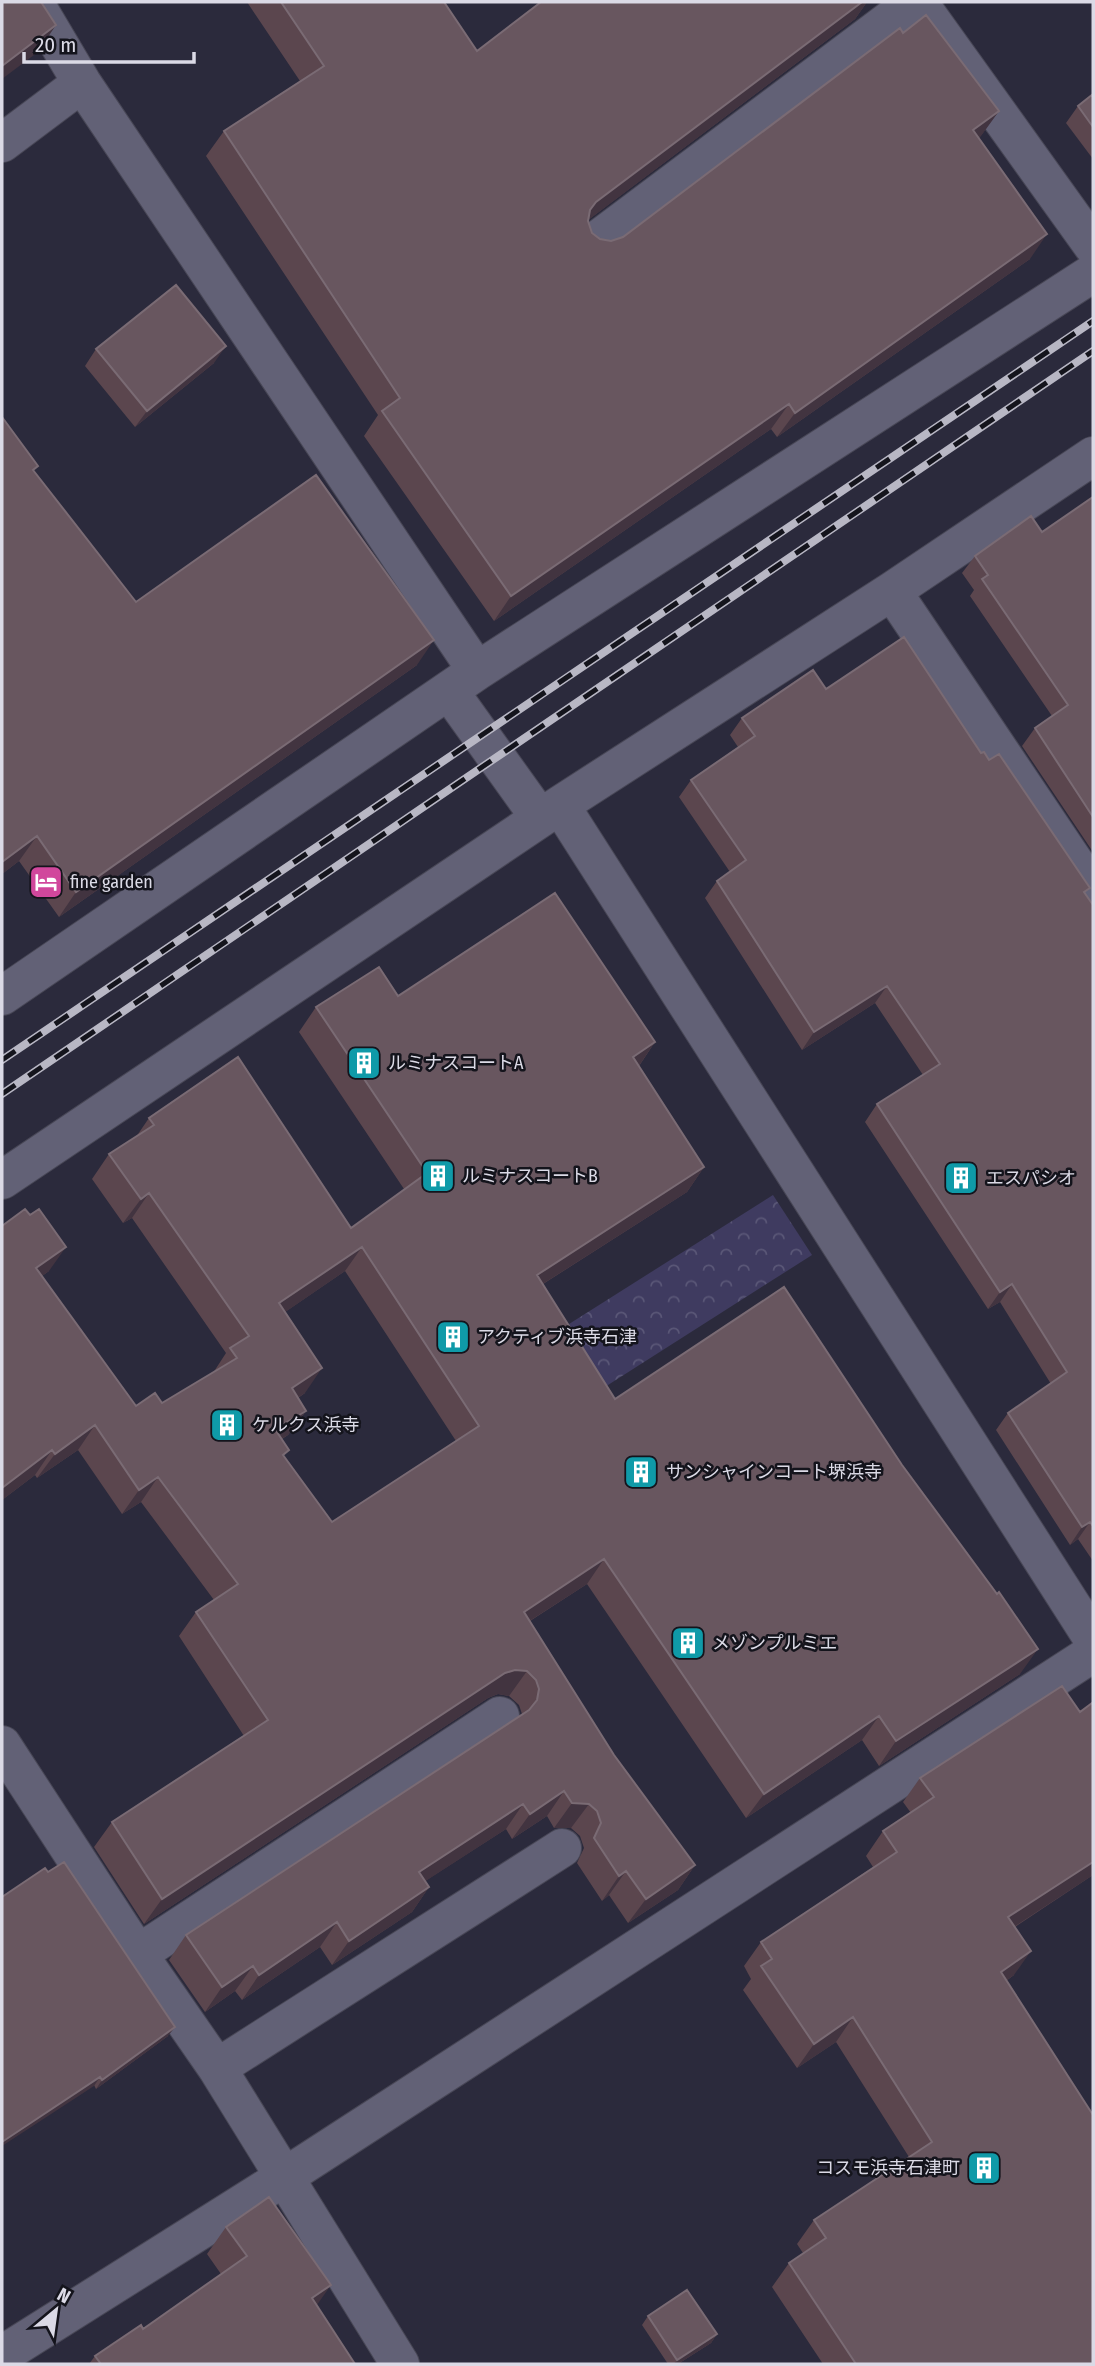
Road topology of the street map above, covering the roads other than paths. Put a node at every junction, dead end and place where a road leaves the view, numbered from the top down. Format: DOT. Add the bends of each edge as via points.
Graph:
graph roads {
  1 [pos="34,2"];
  2 [pos="916,2"];
  3 [pos="82,83"];
  4 [pos="2,143"];
  5 [pos="592,244"];
  6 [pos="1093,246"];
  7 [pos="1093,273"];
  8 [pos="1093,456"];
  9 [pos="892,590"];
  10 [pos="463,681"];
  11 [pos="550,811"];
  12 [pos="1093,890"];
  13 [pos="2,996"];
  14 [pos="2,1180"];
  15 [pos="1093,1639"];
  16 [pos="1093,1653"];
  17 [pos="500,1716"];
  18 [pos="2,1745"];
  19 [pos="562,1847"];
  20 [pos="138,1954"];
  21 [pos="218,2068"];
  22 [pos="282,2178"];
  23 [pos="2,2355"];
  24 [pos="400,2364"];
  1 -- 3 [label="street"];
  2 -- 5 [label="street"];
  2 -- 6 [label="street"];
  3 -- 4 [label="street"];
  3 -- 10 [label="street"];
  7 -- 10 [label="street"];
  8 -- 9 [label="street"];
  9 -- 11 [label="street"];
  9 -- 12 [label="street"];
  10 -- 11 [label="street"];
  10 -- 13 [label="street"];
  11 -- 14 [label="street"];
  11 -- 15 [label="street"];
  16 -- 22 [label="street"];
  17 -- 20 [label="street"];
  18 -- 20 [label="street"];
  19 -- 21 [label="street"];
  20 -- 21 [label="street"];
  21 -- 22 [label="street"];
  22 -- 23 [label="street"];
  22 -- 24 [label="street"];
}
